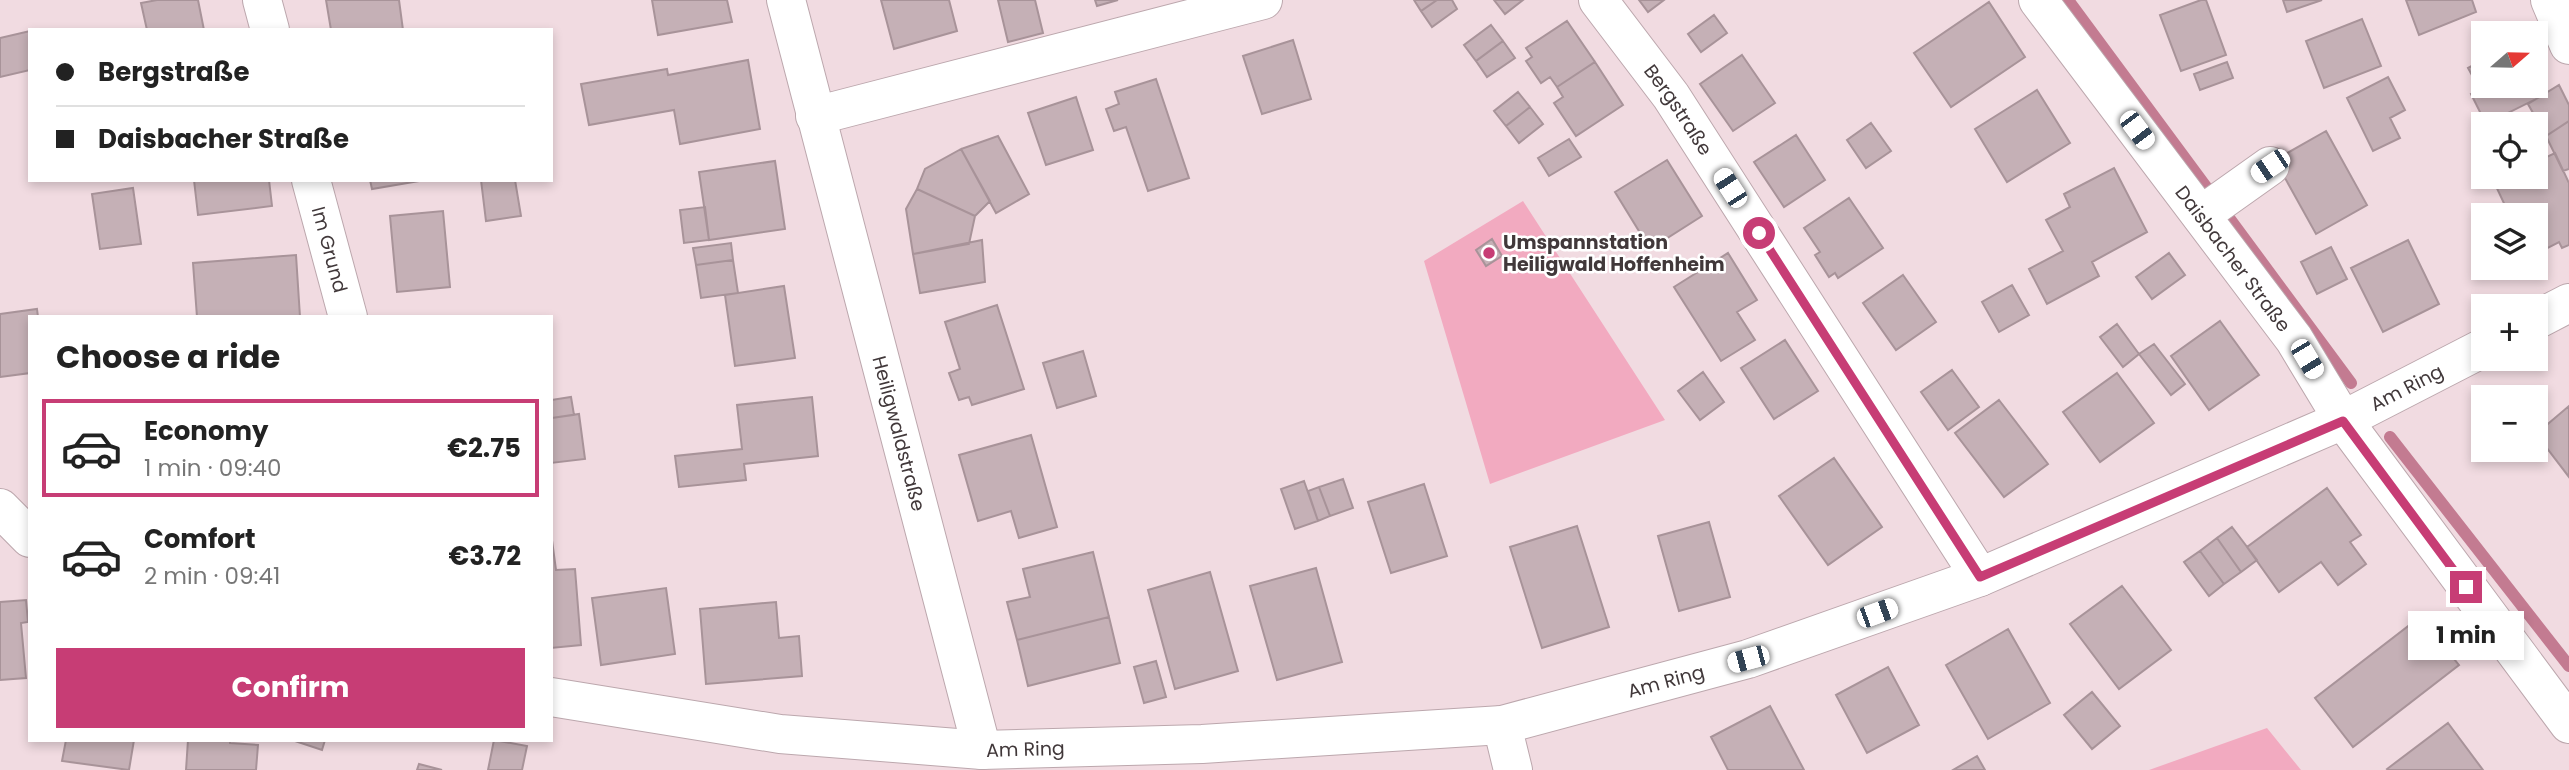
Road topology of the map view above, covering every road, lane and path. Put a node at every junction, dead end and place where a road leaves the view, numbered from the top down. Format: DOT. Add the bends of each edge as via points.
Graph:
graph roads {
  1 [pos="262,0"];
  2 [pos="786,0"];
  3 [pos="1263,0"];
  4 [pos="1598,0"];
  5 [pos="2038,0"];
  6 [pos="2550,0"];
  7 [pos="269,28"];
  8 [pos="2569,46"];
  9 [pos="815,116"];
  10 [pos="2270,166"];
  11 [pos="312,182"];
  12 [pos="2213,206"];
  13 [pos="2569,303"];
  14 [pos="2548,314"];
  15 [pos="347,315"];
  16 [pos="2471,354"];
  17 [pos="2343,421"];
  18 [pos="0,508"];
  19 [pos="28,536"];
  20 [pos="1980,577"];
  21 [pos="553,698"];
  22 [pos="2569,724"];
  23 [pos="1502,725"];
  24 [pos="982,750"];
  25 [pos="1513,770"];
  1 -- 7 [label="street"];
  2 -- 9 [label="street, Heiligwaldstraße"];
  3 -- 9 [label="street"];
  4 -- 20 [label="street, Bergstraße" via="1671,96"];
  5 -- 12 [label="street, Daisbacher Straße"];
  6 -- 8 [label="street"];
  9 -- 24 [label="street, Heiligwaldstraße"];
  10 -- 12 [label="street"];
  11 -- 15 [label="street, Im Grund"];
  12 -- 17 [label="street, Daisbacher Straße"];
  13 -- 14 [label="street"];
  16 -- 17 [label="street, Am Ring"];
  17 -- 20 [label="street, Am Ring"];
  17 -- 22 [label="street, Daisbacher Straße"];
  18 -- 19 [label="street"];
  20 -- 23 [label="street, Am Ring" via="1748,659"];
  21 -- 24 [label="street, Am Ring" via="780,734"];
  23 -- 24 [label="street, Am Ring" via="1202,744"];
  23 -- 25 [label="street"];
}
